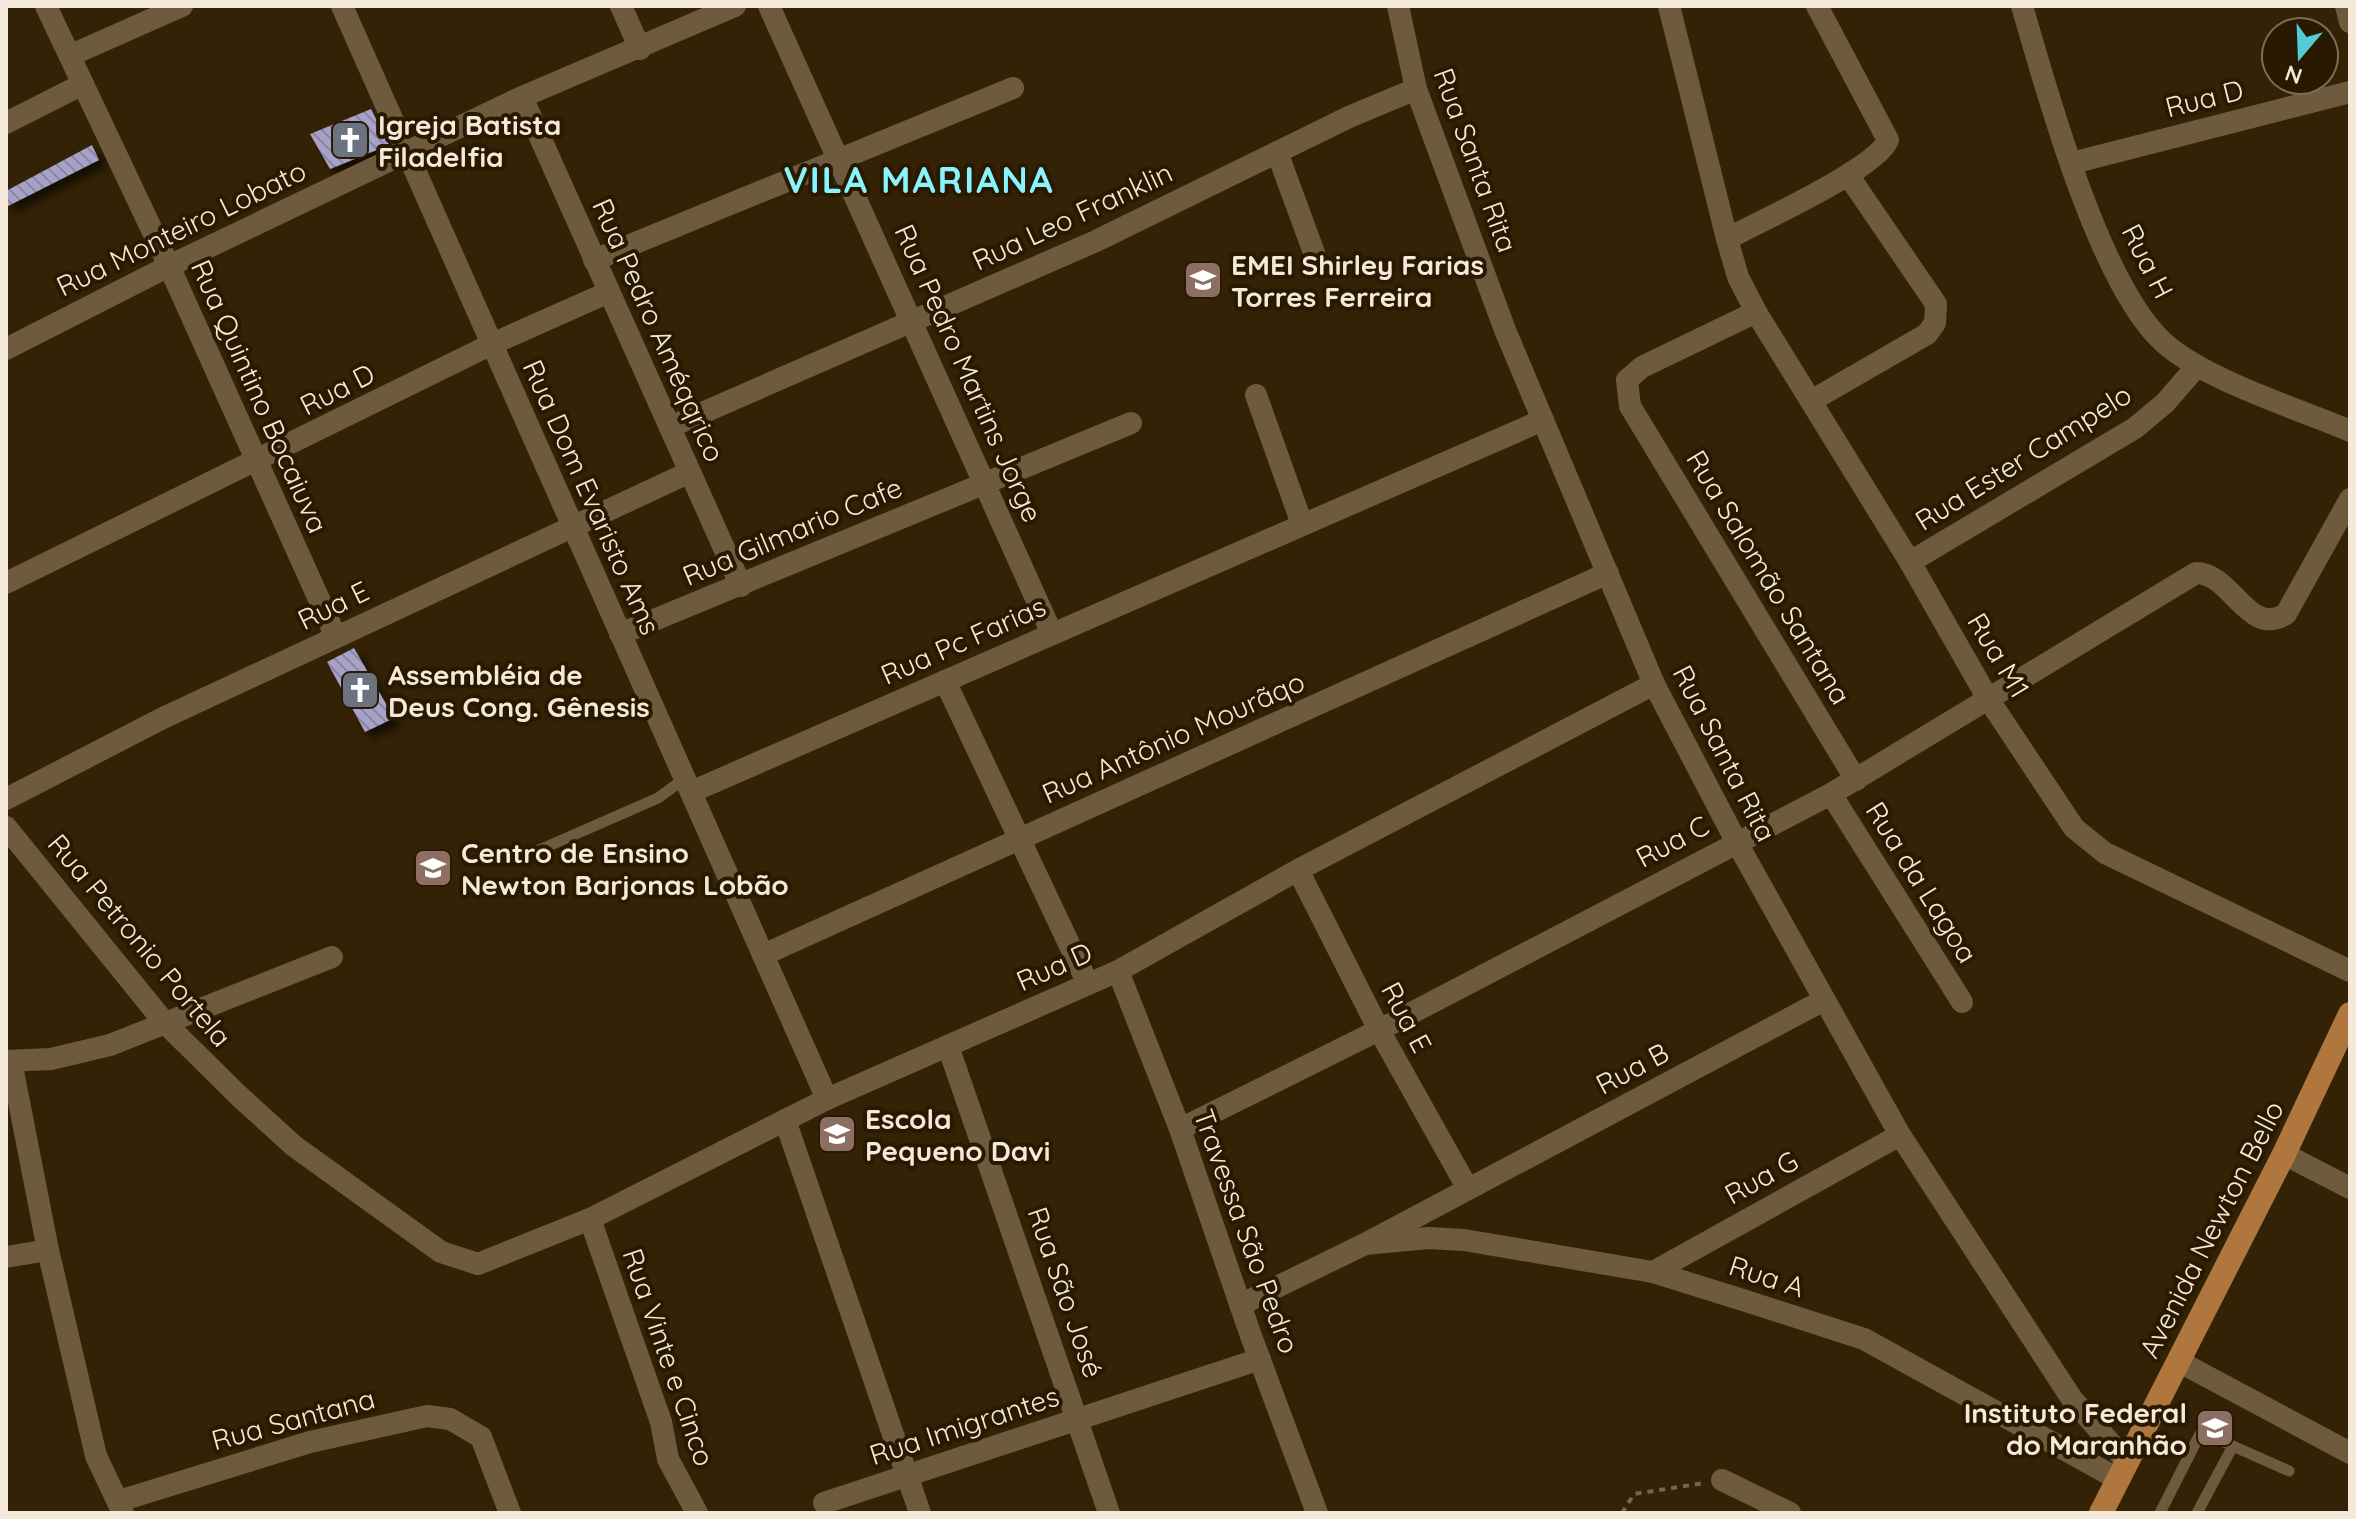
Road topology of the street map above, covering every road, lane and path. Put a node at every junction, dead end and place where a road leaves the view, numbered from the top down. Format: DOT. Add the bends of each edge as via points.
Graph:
graph roads {
  1 [pos="46,6"];
  2 [pos="182,6"];
  3 [pos="342,6"];
  4 [pos="621,6"];
  5 [pos="735,6"];
  6 [pos="769,6"];
  7 [pos="1398,6"];
  8 [pos="1669,6"];
  9 [pos="1817,6"];
  10 [pos="2022,6"];
  11 [pos="2346,6"];
  12 [pos="2350,22"];
  13 [pos="640,49"];
  14 [pos="71,55"];
  15 [pos="83,84"];
  16 [pos="1013,88"];
  17 [pos="1416,89"];
  18 [pos="2350,92"];
  19 [pos="522,97"];
  20 [pos="6,123"];
  21 [pos="406,152"];
  22 [pos="1277,152"];
  23 [pos="840,157"];
  24 [pos="2072,163"];
  25 [pos="1848,175"];
  26 [pos="1727,239"];
  27 [pos="1316,258"];
  28 [pos="594,260"];
  29 [pos="169,266"];
  30 [pos="609,292"];
  31 [pos="1756,312"];
  32 [pos="913,320"];
  33 [pos="492,344"];
  34 [pos="6,349"];
  35 [pos="2197,366"];
  36 [pos="1256,395"];
  37 [pos="1811,401"];
  38 [pos="1543,420"];
  39 [pos="1131,423"];
  40 [pos="670,427"];
  41 [pos="2350,431"];
  42 [pos="258,461"];
  43 [pos="690,472"];
  44 [pos="986,481"];
  45 [pos="2350,499"];
  46 [pos="1302,524"];
  47 [pos="572,525"];
  48 [pos="1910,562"];
  49 [pos="1608,573"];
  50 [pos="6,583"];
  51 [pos="741,586"];
  52 [pos="620,634"];
  53 [pos="1052,634"];
  54 [pos="336,637"];
  55 [pos="945,681"];
  56 [pos="1654,684"];
  57 [pos="1987,697"];
  58 [pos="1856,780"];
  59 [pos="687,785"];
  60 [pos="1831,794"];
  61 [pos="6,799"];
  62 [pos="6,827"];
  63 [pos="1018,840"];
  64 [pos="1736,841"];
  65 [pos="537,851"];
  66 [pos="1298,870"];
  67 [pos="763,955"];
  68 [pos="332,957"];
  69 [pos="1118,971"];
  70 [pos="2350,971"];
  71 [pos="1088,984"];
  72 [pos="1824,1000"];
  73 [pos="1962,1002"];
  74 [pos="2350,1014"];
  75 [pos="164,1022"];
  76 [pos="1379,1030"];
  77 [pos="948,1046"];
  78 [pos="8,1061"];
  79 [pos="827,1099"];
  80 [pos="785,1120"];
  81 [pos="1180,1129"];
  82 [pos="1900,1135"];
  83 [pos="2284,1154"];
  84 [pos="2350,1188"];
  85 [pos="1468,1189"];
  86 [pos="590,1219"];
  87 [pos="1365,1244"];
  88 [pos="48,1250"];
  89 [pos="6,1257"];
  90 [pos="461,1261"];
  91 [pos="1653,1272"];
  92 [pos="1240,1305"];
  93 [pos="1260,1359"];
  94 [pos="2178,1361"];
  95 [pos="1078,1419"];
  96 [pos="2233,1446"];
  97 [pos="2350,1453"];
  98 [pos="2123,1471"];
  99 [pos="2289,1471"];
  100 [pos="907,1476"];
  101 [pos="1722,1480"];
  102 [pos="824,1503"];
  103 [pos="121,1507"];
  104 [pos="510,1513"];
  105 [pos="697,1513"];
  106 [pos="920,1513"];
  107 [pos="1109,1513"];
  108 [pos="1317,1513"];
  109 [pos="1622,1513"];
  110 [pos="1790,1513"];
  111 [pos="2101,1513"];
  112 [pos="2160,1513"];
  113 [pos="2197,1513"];
  1 -- 14 [label="street, Rua Quintino Bocaiuva"];
  2 -- 14 [label="street"];
  3 -- 21 [label="street, Rua Dom Evaristo Ams"];
  4 -- 13 [label="street"];
  5 -- 13 [label="street, Rua Monteiro Lobato"];
  6 -- 23 [label="street, Rua Pedro Martins Jorge"];
  7 -- 17 [label="street, Rua Santa Rita"];
  8 -- 26 [label="street, Rua M1"];
  9 -- 25 [label="street" via="1888,140 1884,150"];
  10 -- 24 [label="street, Rua H"];
  11 -- 12 [label="street"];
  13 -- 19 [label="street, Rua Monteiro Lobato"];
  14 -- 15 [label="street, Rua Quintino Bocaiuva"];
  15 -- 20 [label="street"];
  15 -- 29 [label="street, Rua Quintino Bocaiuva"];
  16 -- 23 [label="street"];
  17 -- 22 [label="street, Rua Leo Franklin"];
  17 -- 38 [label="street, Rua Santa Rita"];
  18 -- 24 [label="street, Rua D"];
  19 -- 21 [label="street, Rua Monteiro Lobato"];
  19 -- 28 [label="street, Rua Pedro Améqqrico"];
  21 -- 29 [label="street, Rua Monteiro Lobato"];
  21 -- 33 [label="street, Rua Dom Evaristo Ams"];
  22 -- 27 [label="street"];
  22 -- 32 [label="street, Rua Leo Franklin" via="1096,241"];
  23 -- 28 [label="street"];
  23 -- 32 [label="street, Rua Pedro Martins Jorge"];
  24 -- 35 [label="street, Rua H" via="2137,311 2163,342"];
  25 -- 26 [label="street"];
  25 -- 37 [label="street" via="1936,304 1935,323 1927,334"];
  26 -- 31 [label="street, Rua M1"];
  28 -- 30 [label="street, Rua Pedro Améqqrico"];
  29 -- 34 [label="street, Rua Monteiro Lobato"];
  29 -- 42 [label="street, Rua Quintino Bocaiuva"];
  30 -- 33 [label="street, Rua D"];
  30 -- 40 [label="street, Rua Pedro Améqqrico"];
  31 -- 37 [label="street, Rua M1"];
  31 -- 58 [label="street, Rua Salomão Santana" via="1633,373 1625,391"];
  32 -- 40 [label="street, Rua Leo Franklin"];
  32 -- 44 [label="street, Rua Pedro Martins Jorge"];
  33 -- 42 [label="street, Rua D"];
  33 -- 47 [label="street, Rua Dom Evaristo Ams"];
  35 -- 41 [label="street, Rua H"];
  35 -- 48 [label="street, Rua Ester Campelo" via="2135,428"];
  36 -- 46 [label="street"];
  37 -- 48 [label="street, Rua M1"];
  38 -- 46 [label="street, Rua Pc Farias"];
  38 -- 49 [label="street, Rua Santa Rita"];
  39 -- 44 [label="street, Rua Gilmario Cafe"];
  40 -- 43 [label="street, Rua Pedro Améqqrico"];
  42 -- 50 [label="street, Rua D"];
  42 -- 54 [label="street, Rua Quintino Bocaiuva"];
  43 -- 47 [label="street, Rua E"];
  43 -- 51 [label="street, Rua Pedro Améqqrico"];
  44 -- 51 [label="street, Rua Gilmario Cafe"];
  44 -- 53 [label="street, Rua Pedro Martins Jorge"];
  45 -- 57 [label="street, Rua C" via="2281,617 2259,618 2209,574 2196,573"];
  46 -- 53 [label="street, Rua Pc Farias"];
  47 -- 52 [label="street, Rua Dom Evaristo Ams"];
  47 -- 54 [label="street, Rua E"];
  48 -- 57 [label="street, Rua M1"];
  49 -- 56 [label="street, Rua Santa Rita"];
  49 -- 63 [label="street, Rua Antônio Mourãqo"];
  51 -- 52 [label="street, Rua Gilmario Cafe"];
  52 -- 59 [label="street, Rua Dom Evaristo Ams"];
  53 -- 55 [label="street, Rua Pc Farias"];
  54 -- 61 [label="street, Rua E"];
  55 -- 59 [label="street, Rua Pc Farias"];
  55 -- 63 [label="street"];
  56 -- 64 [label="street, Rua Santa Rita"];
  56 -- 66 [label="street, Rua D"];
  57 -- 58 [label="street, Rua C"];
  57 -- 70 [label="street, Rua M1" via="2074,828 2105,853"];
  58 -- 60 [label="street, Rua C"];
  59 -- 65 [label="lane"];
  59 -- 67 [label="street, Rua Dom Evaristo Ams"];
  60 -- 64 [label="street, Rua C"];
  60 -- 73 [label="street, Rua da Lagoa"];
  62 -- 75 [label="street, Rua Petronio Portela"];
  63 -- 67 [label="street, Rua Antônio Mourãqo"];
  63 -- 71 [label="street"];
  64 -- 72 [label="street, Rua Santa Rita"];
  64 -- 76 [label="street, Rua C"];
  66 -- 69 [label="street, Rua D"];
  66 -- 76 [label="street, Rua E"];
  67 -- 79 [label="street, Rua Dom Evaristo Ams"];
  68 -- 75 [label="street"];
  69 -- 71 [label="street, Rua D"];
  69 -- 81 [label="street, Travessa São Pedro"];
  71 -- 77 [label="street, Rua D"];
  72 -- 82 [label="street, Rua Santa Rita"];
  72 -- 85 [label="street, Rua B"];
  74 -- 83 [label="main road, Avenida Newton Bello"];
  75 -- 78 [label="street" via="80,1054"];
  75 -- 90 [label="street, Rua Petronio Portela" via="294,1146"];
  76 -- 81 [label="street, Rua C"];
  76 -- 85 [label="street, Rua E"];
  77 -- 79 [label="street, Rua D"];
  77 -- 95 [label="street, Rua São José"];
  78 -- 88 [label="street"];
  79 -- 80 [label="street, Rua D"];
  80 -- 86 [label="street, Rua D"];
  80 -- 100 [label="street"];
  81 -- 92 [label="street, Travessa São Pedro"];
  82 -- 91 [label="street, Rua G"];
  82 -- 98 [label="street, Rua Santa Rita"];
  83 -- 84 [label="street"];
  83 -- 94 [label="main road, Avenida Newton Bello"];
  85 -- 87 [label="street, Rua A"];
  86 -- 90 [label="street, Rua D" via="484,1263"];
  86 -- 105 [label="street, Rua Vinte e Cinco" via="661,1422 668,1459"];
  87 -- 91 [label="street, Rua A" via="1464,1240"];
  87 -- 92 [label="street, Rua A"];
  88 -- 89 [label="street"];
  88 -- 103 [label="street" via="96,1456"];
  91 -- 98 [label="street, Rua A" via="1864,1339"];
  92 -- 93 [label="street, Travessa São Pedro"];
  93 -- 95 [label="street, Rua Imigrantes"];
  93 -- 108 [label="street, Travessa São Pedro"];
  94 -- 97 [label="street"];
  94 -- 98 [label="main road, Avenida Newton Bello"];
  95 -- 100 [label="street, Rua Imigrantes"];
  95 -- 107 [label="street, Rua São José"];
  96 -- 99 [label="lane"];
  96 -- 112 [label="lane" via="2198,1436"];
  96 -- 113 [label="lane"];
  98 -- 111 [label="main road, Avenida Newton Bello"];
  100 -- 102 [label="street, Rua Imigrantes"];
  100 -- 106 [label="street"];
  101 -- 109 [label="path" via="1634,1494"];
  101 -- 110 [label="street"];
  103 -- 104 [label="street, Rua Santana" via="310,1442 427,1416 450,1419 481,1437"];
}
